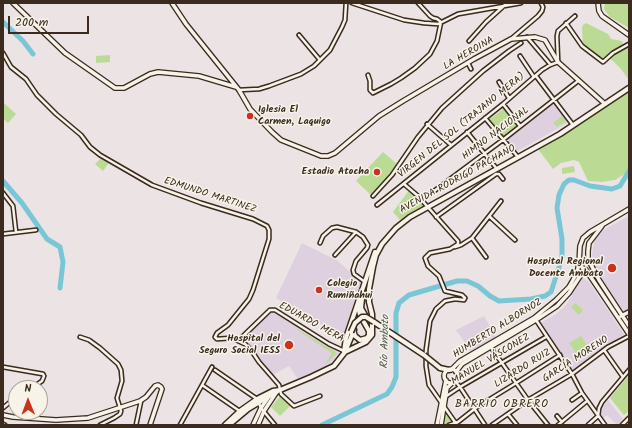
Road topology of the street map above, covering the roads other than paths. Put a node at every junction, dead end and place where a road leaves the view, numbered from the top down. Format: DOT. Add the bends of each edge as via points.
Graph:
graph roads {
  1 [pos="13,3"];
  2 [pos="172,3"];
  3 [pos="346,3"];
  4 [pos="352,3"];
  5 [pos="418,3"];
  6 [pos="507,3"];
  7 [pos="521,3"];
  8 [pos="541,3"];
  9 [pos="598,3"];
  10 [pos="504,6"];
  11 [pos="575,16"];
  12 [pos="440,22"];
  13 [pos="566,23"];
  14 [pos="299,35"];
  15 [pos="629,35"];
  16 [pos="527,37"];
  17 [pos="511,39"];
  18 [pos="469,41"];
  19 [pos="521,43"];
  20 [pos="628,44"];
  21 [pos="3,53"];
  22 [pos="520,56"];
  23 [pos="320,60"];
  24 [pos="467,62"];
  25 [pos="558,62"];
  26 [pos="550,65"];
  27 [pos="472,69"];
  28 [pos="368,75"];
  29 [pos="535,76"];
  30 [pos="578,81"];
  31 [pos="499,82"];
  32 [pos="629,86"];
  33 [pos="238,88"];
  34 [pos="509,98"];
  35 [pos="555,100"];
  36 [pos="604,103"];
  37 [pos="503,104"];
  38 [pos="486,118"];
  39 [pos="427,124"];
  40 [pos="573,124"];
  41 [pos="520,126"];
  42 [pos="467,132"];
  43 [pos="504,139"];
  44 [pos="450,145"];
  45 [pos="484,153"];
  46 [pos="518,156"];
  47 [pos="496,168"];
  48 [pos="503,179"];
  49 [pos="404,184"];
  50 [pos="3,193"];
  51 [pos="373,196"];
  52 [pos="422,200"];
  53 [pos="501,201"];
  54 [pos="377,204"];
  55 [pos="427,206"];
  56 [pos="629,209"];
  57 [pos="489,216"];
  58 [pos="436,217"];
  59 [pos="602,226"];
  60 [pos="36,230"];
  61 [pos="16,232"];
  62 [pos="356,232"];
  63 [pos="3,234"];
  64 [pos="472,238"];
  65 [pos="515,240"];
  66 [pos="320,243"];
  67 [pos="450,248"];
  68 [pos="335,255"];
  69 [pos="486,257"];
  70 [pos="588,259"];
  71 [pos="580,262"];
  72 [pos="591,266"];
  73 [pos="585,270"];
  74 [pos="372,272"];
  75 [pos="364,282"];
  76 [pos="358,303"];
  77 [pos="629,312"];
  78 [pos="629,316"];
  79 [pos="366,317"];
  80 [pos="621,318"];
  81 [pos="535,319"];
  82 [pos="374,322"];
  83 [pos="629,326"];
  84 [pos="353,331"];
  85 [pos="629,335"];
  86 [pos="80,337"];
  87 [pos="546,337"];
  88 [pos="239,340"];
  89 [pos="490,345"];
  90 [pos="604,350"];
  91 [pos="344,351"];
  92 [pos="560,356"];
  93 [pos="502,363"];
  94 [pos="3,367"];
  95 [pos="212,367"];
  96 [pos="440,368"];
  97 [pos="215,370"];
  98 [pos="450,370"];
  99 [pos="629,370"];
  100 [pos="456,372"];
  101 [pos="445,374"];
  102 [pos="572,374"];
  103 [pos="623,377"];
  104 [pos="42,380"];
  105 [pos="446,380"];
  106 [pos="454,382"];
  107 [pos="516,384"];
  108 [pos="202,385"];
  109 [pos="460,387"];
  110 [pos="280,390"];
  111 [pos="274,392"];
  112 [pos="582,393"];
  113 [pos="269,396"];
  114 [pos="320,396"];
  115 [pos="446,397"];
  116 [pos="528,400"];
  117 [pos="572,400"];
  118 [pos="141,401"];
  119 [pos="258,401"];
  120 [pos="587,401"];
  121 [pos="443,405"];
  122 [pos="119,408"];
  123 [pos="263,409"];
  124 [pos="474,409"];
  125 [pos="241,412"];
  126 [pos="3,414"];
  127 [pos="508,414"];
  128 [pos="557,416"];
  129 [pos="598,416"];
  130 [pos="629,418"];
  131 [pos="562,422"];
  132 [pos="455,424"];
  133 [pos="100,425"];
  134 [pos="136,425"];
  135 [pos="150,425"];
  136 [pos="180,425"];
  137 [pos="225,425"];
  138 [pos="229,425"];
  139 [pos="253,425"];
  140 [pos="258,425"];
  141 [pos="275,425"];
  142 [pos="437,425"];
  143 [pos="441,425"];
  144 [pos="449,425"];
  145 [pos="485,425"];
  146 [pos="492,425"];
  147 [pos="517,425"];
  148 [pos="548,425"];
  149 [pos="558,425"];
  150 [pos="588,425"];
  151 [pos="605,425"];
  152 [pos="622,425"];
  1 -- 33 [label="street" via="65,53 115,88 124,88 158,72 200,76"];
  2 -- 33 [label="street"];
  3 -- 23 [label="street" via="342,27 330,50"];
  4 -- 12 [label="street" via="404,20 424,24"];
  5 -- 12 [label="street"];
  6 -- 10 [label="street"];
  7 -- 10 [label="street"];
  8 -- 17 [label="street" via="543,7 538,16"];
  9 -- 15 [label="street" via="598,11 602,16"];
  10 -- 12 [label="street" via="458,14"];
  10 -- 18 [label="street"];
  11 -- 13 [label="street"];
  12 -- 28 [label="street" via="438,41 430,54 415,68 373,93 370,90"];
  13 -- 20 [label="street" via="586,51 603,62"];
  13 -- 25 [label="street" via="558,31"];
  14 -- 23 [label="street"];
  16 -- 17 [label="street, LA HEROINA"];
  16 -- 25 [label="street, LA HEROINA" via="545,40"];
  16 -- 26 [label="street"];
  17 -- 24 [label="street, LA HEROINA"];
  19 -- 39 [label="street" via="483,71"];
  21 -- 88 [label="street, EDMUNDO MARTINEZ" via="11,66 26,79 51,109 100,155 152,185 267,226 269,238 253,290 228,325 215,337"];
  22 -- 29 [label="street"];
  23 -- 33 [label="street" via="307,71 259,89"];
  24 -- 27 [label="street"];
  24 -- 33 [label="street, LA HEROINA" via="379,116 328,156 282,140 250,109"];
  25 -- 26 [label="street, VIRGEN DEL SOL (TRAJANO MERA)"];
  25 -- 30 [label="street, LA HEROINA"];
  26 -- 29 [label="street, VIRGEN DEL SOL (TRAJANO MERA)"];
  29 -- 34 [label="street, VIRGEN DEL SOL (TRAJANO MERA)"];
  29 -- 35 [label="street"];
  30 -- 35 [label="street, HIMNO NACIONAL"];
  30 -- 36 [label="street, LA HEROINA"];
  31 -- 34 [label="street"];
  32 -- 36 [label="main road, AVENIDA RODRIGO PACHANO"];
  34 -- 37 [label="street, VIRGEN DEL SOL (TRAJANO MERA)"];
  35 -- 40 [label="street"];
  35 -- 41 [label="street, HIMNO NACIONAL"];
  36 -- 40 [label="main road, AVENIDA RODRIGO PACHANO"];
  37 -- 38 [label="street, VIRGEN DEL SOL (TRAJANO MERA)"];
  37 -- 41 [label="street"];
  38 -- 42 [label="street, VIRGEN DEL SOL (TRAJANO MERA)"];
  38 -- 43 [label="street"];
  39 -- 44 [label="street"];
  39 -- 51 [label="street" via="392,175"];
  40 -- 46 [label="main road, AVENIDA RODRIGO PACHANO"];
  41 -- 43 [label="street, HIMNO NACIONAL"];
  42 -- 44 [label="street, VIRGEN DEL SOL (TRAJANO MERA)"];
  42 -- 45 [label="street"];
  43 -- 45 [label="street, HIMNO NACIONAL"];
  43 -- 46 [label="street"];
  44 -- 49 [label="street, VIRGEN DEL SOL (TRAJANO MERA)"];
  45 -- 47 [label="street"];
  45 -- 52 [label="street, HIMNO NACIONAL"];
  46 -- 47 [label="main road, AVENIDA RODRIGO PACHANO"];
  47 -- 55 [label="main road, AVENIDA RODRIGO PACHANO"];
  48 -- 58 [label="street" via="496,174"];
  49 -- 52 [label="street"];
  49 -- 54 [label="street, VIRGEN DEL SOL (TRAJANO MERA)"];
  50 -- 61 [label="street" via="13,206"];
  52 -- 55 [label="street"];
  53 -- 57 [label="street"];
  55 -- 58 [label="street"];
  55 -- 74 [label="main road, AVENIDA RODRIGO PACHANO" via="404,221 389,235 376,255"];
  55 -- 75 [label="main road, AVENIDA RODRIGO PACHANO" via="399,223 387,234 372,257"];
  56 -- 59 [label="street"];
  57 -- 64 [label="street"];
  57 -- 65 [label="street"];
  58 -- 67 [label="street" via="458,241 458,244"];
  59 -- 70 [label="street" via="589,243"];
  59 -- 71 [label="street" via="582,238"];
  60 -- 61 [label="street"];
  61 -- 63 [label="street"];
  62 -- 66 [label="street" via="332,228 323,236"];
  62 -- 68 [label="street"];
  62 -- 75 [label="street" via="368,245 356,261 353,270"];
  64 -- 67 [label="street"];
  64 -- 69 [label="street"];
  67 -- 121 [label="street" via="430,253 425,258 428,266 440,277 446,292 465,298 445,301 436,309 430,321 426,350 428,379 431,390"];
  70 -- 71 [label="street" via="584,258"];
  70 -- 72 [label="street"];
  71 -- 73 [label="street"];
  71 -- 81 [label="street, HUMBERTO ALBORNOZ" via="569,287"];
  72 -- 73 [label="street, HUMBERTO ALBORNOZ"];
  72 -- 80 [label="street"];
  73 -- 80 [label="street"];
  73 -- 81 [label="street, HUMBERTO ALBORNOZ" via="562,301"];
  74 -- 79 [label="main road" via="361,308"];
  74 -- 91 [label="main road" via="369,302 372,335 366,342"];
  75 -- 76 [label="main road, AVENIDA RODRIGO PACHANO"];
  76 -- 84 [label="main road" via="360,315 369,335 360,340"];
  76 -- 91 [label="main road, AVENIDA RODRIGO PACHANO" via="344,342"];
  77 -- 80 [label="street"];
  78 -- 80 [label="street"];
  79 -- 82 [label="main road, bridge"];
  79 -- 84 [label="main road, bridge" via="357,320"];
  80 -- 83 [label="street"];
  80 -- 85 [label="street"];
  81 -- 87 [label="street"];
  81 -- 89 [label="street, HUMBERTO ALBORNOZ"];
  82 -- 84 [label="main road, bridge" via="361,318"];
  82 -- 96 [label="main road, bridge"];
  84 -- 91 [label="main road"];
  85 -- 90 [label="street, GARCÍA MORENO"];
  86 -- 122 [label="street" via="92,342 120,366 122,376 117,398"];
  87 -- 92 [label="street"];
  87 -- 93 [label="street, MANUEL VÁSCONEZ"];
  88 -- 91 [label="street, EDUARDO MERA" via="270,310 275,310"];
  88 -- 110 [label="street" via="251,350 279,385"];
  89 -- 93 [label="street"];
  89 -- 98 [label="street, HUMBERTO ALBORNOZ" via="460,361"];
  89 -- 100 [label="street, HUMBERTO ALBORNOZ" via="462,364"];
  90 -- 102 [label="street, GARCÍA MORENO"];
  90 -- 103 [label="street"];
  91 -- 110 [label="main road" via="335,363 324,371"];
  92 -- 102 [label="street"];
  92 -- 107 [label="street, LIZARDO RUIZ"];
  93 -- 107 [label="street"];
  93 -- 109 [label="street, MANUEL VÁSCONEZ"];
  94 -- 104 [label="street" via="44,375"];
  95 -- 108 [label="street"];
  96 -- 98 [label="main road"];
  96 -- 101 [label="main road"];
  97 -- 119 [label="street"];
  98 -- 100 [label="street"];
  98 -- 101 [label="street"];
  99 -- 103 [label="street"];
  100 -- 106 [label="street" via="458,376"];
  101 -- 105 [label="street"];
  102 -- 112 [label="street"];
  102 -- 116 [label="street, GARCÍA MORENO"];
  103 -- 129 [label="street" via="602,402"];
  105 -- 106 [label="street"];
  105 -- 121 [label="street"];
  106 -- 109 [label="street"];
  106 -- 115 [label="street" via="448,388"];
  107 -- 116 [label="street"];
  107 -- 124 [label="street, LIZARDO RUIZ"];
  108 -- 125 [label="street"];
  108 -- 136 [label="street"];
  109 -- 115 [label="street, MANUEL VÁSCONEZ"];
  109 -- 124 [label="street"];
  110 -- 111 [label="main road"];
  110 -- 114 [label="street" via="281,394 295,406"];
  111 -- 113 [label="main road"];
  111 -- 119 [label="main road"];
  111 -- 123 [label="street"];
  112 -- 117 [label="street"];
  112 -- 120 [label="street"];
  113 -- 119 [label="main road"];
  113 -- 123 [label="street"];
  115 -- 121 [label="street"];
  116 -- 127 [label="street, GARCÍA MORENO"];
  116 -- 148 [label="street"];
  118 -- 122 [label="street"];
  118 -- 134 [label="street"];
  118 -- 135 [label="street" via="158,384 162,387"];
  119 -- 123 [label="street"];
  119 -- 125 [label="main road"];
  120 -- 129 [label="street"];
  120 -- 131 [label="street"];
  121 -- 132 [label="street"];
  121 -- 142 [label="street"];
  121 -- 143 [label="street"];
  122 -- 126 [label="street" via="101,415 69,420 13,417"];
  122 -- 133 [label="street" via="120,414"];
  123 -- 139 [label="street"];
  123 -- 140 [label="street"];
  123 -- 141 [label="street"];
  124 -- 132 [label="street, LIZARDO RUIZ"];
  124 -- 145 [label="street"];
  125 -- 137 [label="main road"];
  125 -- 138 [label="main road"];
  127 -- 146 [label="street, GARCÍA MORENO"];
  127 -- 147 [label="street"];
  128 -- 131 [label="street"];
  129 -- 150 [label="street"];
  129 -- 151 [label="street"];
  130 -- 152 [label="street"];
  131 -- 149 [label="street"];
  132 -- 144 [label="street, LIZARDO RUIZ"];
}
